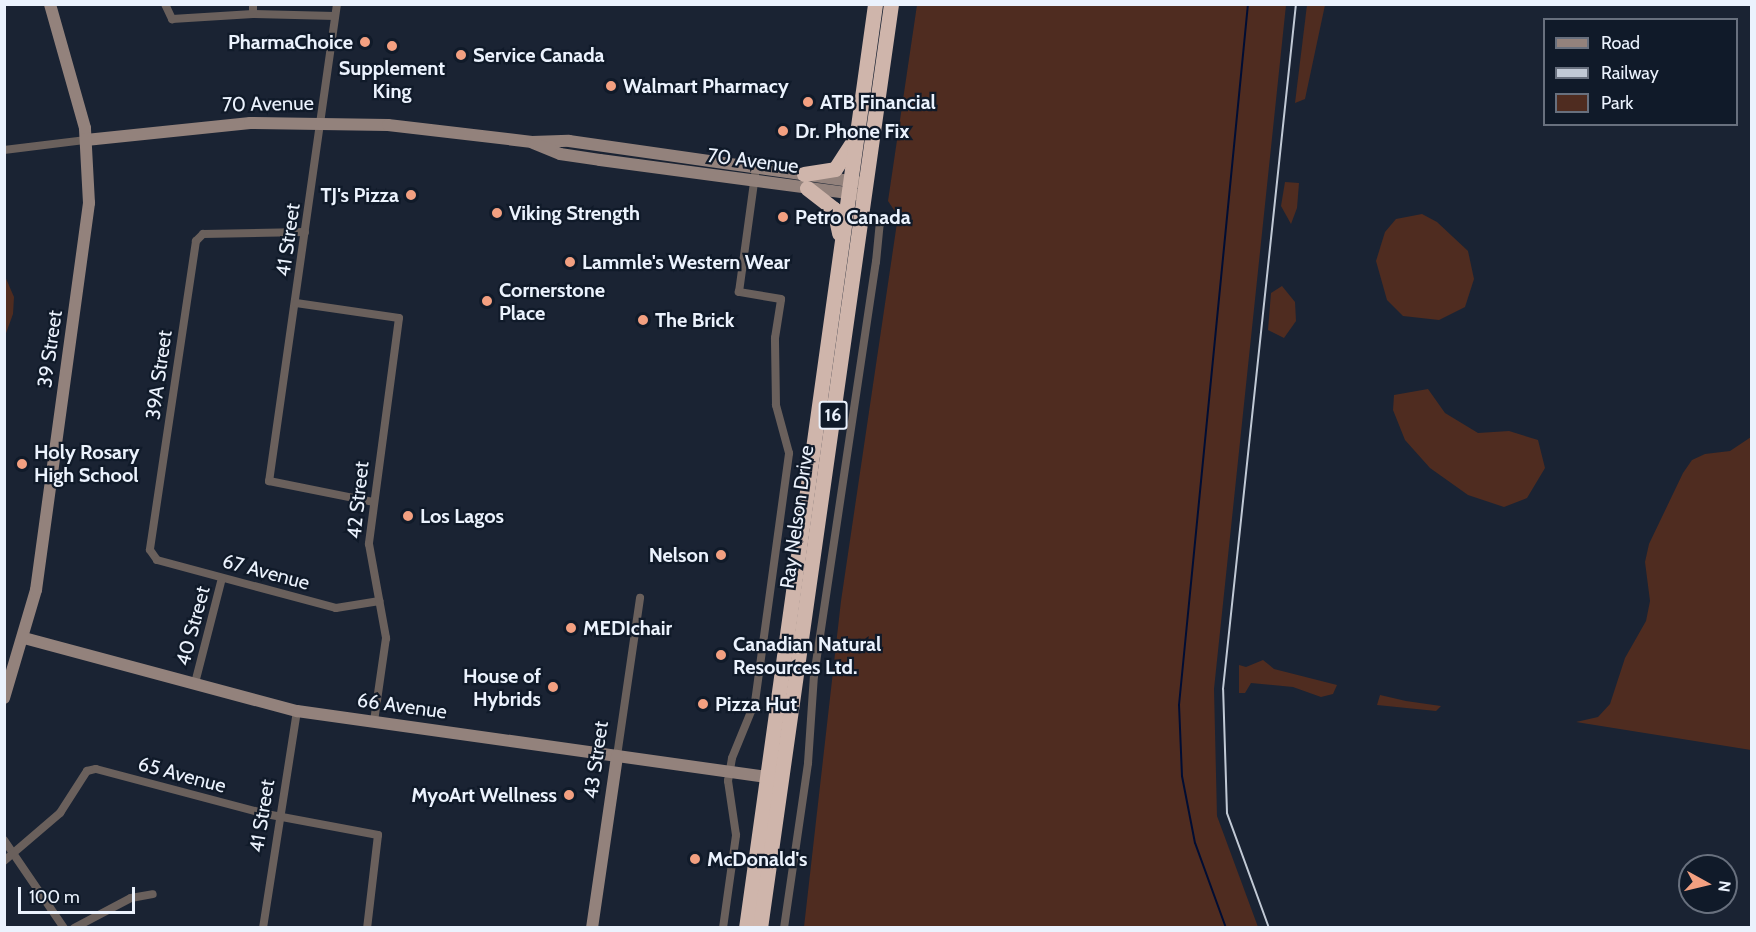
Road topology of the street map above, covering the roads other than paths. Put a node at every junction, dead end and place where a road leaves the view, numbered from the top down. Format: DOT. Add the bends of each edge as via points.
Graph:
graph roads {
  1 [pos="50,4"];
  2 [pos="165,4"];
  3 [pos="253,4"];
  4 [pos="337,4"];
  5 [pos="875,4"];
  6 [pos="891,4"];
  7 [pos="253,14"];
  8 [pos="335,16"];
  9 [pos="320,122"];
  10 [pos="858,134"];
  11 [pos="87,140"];
  12 [pos="532,142"];
  13 [pos="4,150"];
  14 [pos="756,168"];
  15 [pos="805,181"];
  16 [pos="754,182"];
  17 [pos="858,188"];
  18 [pos="861,218"];
  19 [pos="305,232"];
  20 [pos="841,254"];
  21 [pos="296,303"];
  22 [pos="373,501"];
  23 [pos="150,550"];
  24 [pos="222,578"];
  25 [pos="640,598"];
  26 [pos="379,601"];
  27 [pos="24,638"];
  28 [pos="195,683"];
  29 [pos="4,698"];
  30 [pos="297,711"];
  31 [pos="374,721"];
  32 [pos="616,756"];
  33 [pos="730,771"];
  34 [pos="774,778"];
  35 [pos="278,817"];
  36 [pos="4,840"];
  37 [pos="15,855"];
  38 [pos="4,861"];
  39 [pos="153,894"];
  40 [pos="64,927"];
  41 [pos="74,927"];
  42 [pos="263,927"];
  43 [pos="368,927"];
  44 [pos="592,927"];
  45 [pos="723,927"];
  46 [pos="746,927"];
  47 [pos="760,927"];
  48 [pos="784,927"];
  1 -- 11 [label="street, 39 Street"];
  2 -- 7 [label="street" via="172,19"];
  3 -- 7 [label="street"];
  4 -- 8 [label="street, 41 Street"];
  5 -- 10 [label="highway, Ray Nelson Drive / 16"];
  6 -- 17 [label="highway, Ray Nelson Drive / 16"];
  7 -- 8 [label="street"];
  8 -- 9 [label="street, 41 Street"];
  9 -- 11 [label="street, 70 Avenue" via="212,125"];
  9 -- 12 [label="street, 70 Avenue" via="414,127"];
  9 -- 19 [label="street, 41 Street"];
  10 -- 15 [label="highway" via="835,169"];
  10 -- 17 [label="highway, Ray Nelson Drive / 16"];
  11 -- 13 [label="street, 70 Avenue"];
  11 -- 27 [label="street, 39 Street" via="87,228 36,590"];
  12 -- 14 [label="street, 70 Avenue" via="569,141"];
  12 -- 16 [label="street, 70 Avenue" via="560,154"];
  14 -- 15 [label="street, 70 Avenue"];
  14 -- 16 [label="street"];
  15 -- 16 [label="street, 70 Avenue"];
  15 -- 17 [label="street, 70 Avenue"];
  15 -- 20 [label="highway" via="834,208"];
  16 -- 33 [label="street" via="739,292 781,299 776,338 776,405 789,453 755,702"];
  17 -- 18 [label="highway, Ray Nelson Drive / 16"];
  17 -- 20 [label="highway, Ray Nelson Drive / 16"];
  18 -- 34 [label="highway, Ray Nelson Drive / 16"];
  18 -- 48 [label="street" via="880,221 877,252 816,664 808,763"];
  19 -- 21 [label="street, 41 Street"];
  19 -- 23 [label="street, 39A Street" via="203,234 196,241"];
  20 -- 34 [label="highway, Ray Nelson Drive / 16"];
  21 -- 22 [label="street, 41 Street" via="269,481"];
  21 -- 22 [label="street, 42 Street" via="399,318"];
  22 -- 26 [label="street, 42 Street" via="369,543"];
  23 -- 24 [label="street, 67 Avenue" via="157,560"];
  24 -- 26 [label="street, 67 Avenue" via="336,608"];
  24 -- 28 [label="street, 40 Street"];
  25 -- 32 [label="street, 43 Street"];
  26 -- 31 [label="street, 42 Street" via="386,638"];
  27 -- 28 [label="street, 66 Avenue"];
  27 -- 29 [label="street, 39 Street"];
  28 -- 30 [label="street, 66 Avenue"];
  30 -- 31 [label="street, 66 Avenue"];
  30 -- 35 [label="street, 41 Street"];
  31 -- 32 [label="street, 66 Avenue"];
  32 -- 33 [label="street, 66 Avenue"];
  32 -- 44 [label="street, 43 Street"];
  33 -- 34 [label="street, 66 Avenue"];
  33 -- 45 [label="street" via="728,793 736,835"];
  34 -- 46 [label="highway, Ray Nelson Drive / 16"];
  34 -- 47 [label="highway, Ray Nelson Drive / 16"];
  35 -- 37 [label="street, 65 Avenue" via="96,769 87,771 60,813"];
  35 -- 42 [label="street, 41 Street"];
  35 -- 43 [label="street, 65 Avenue" via="378,835"];
  36 -- 37 [label="street"];
  37 -- 38 [label="street, 65 Avenue"];
  37 -- 40 [label="street"];
  39 -- 41 [label="street" via="130,898"];
}
